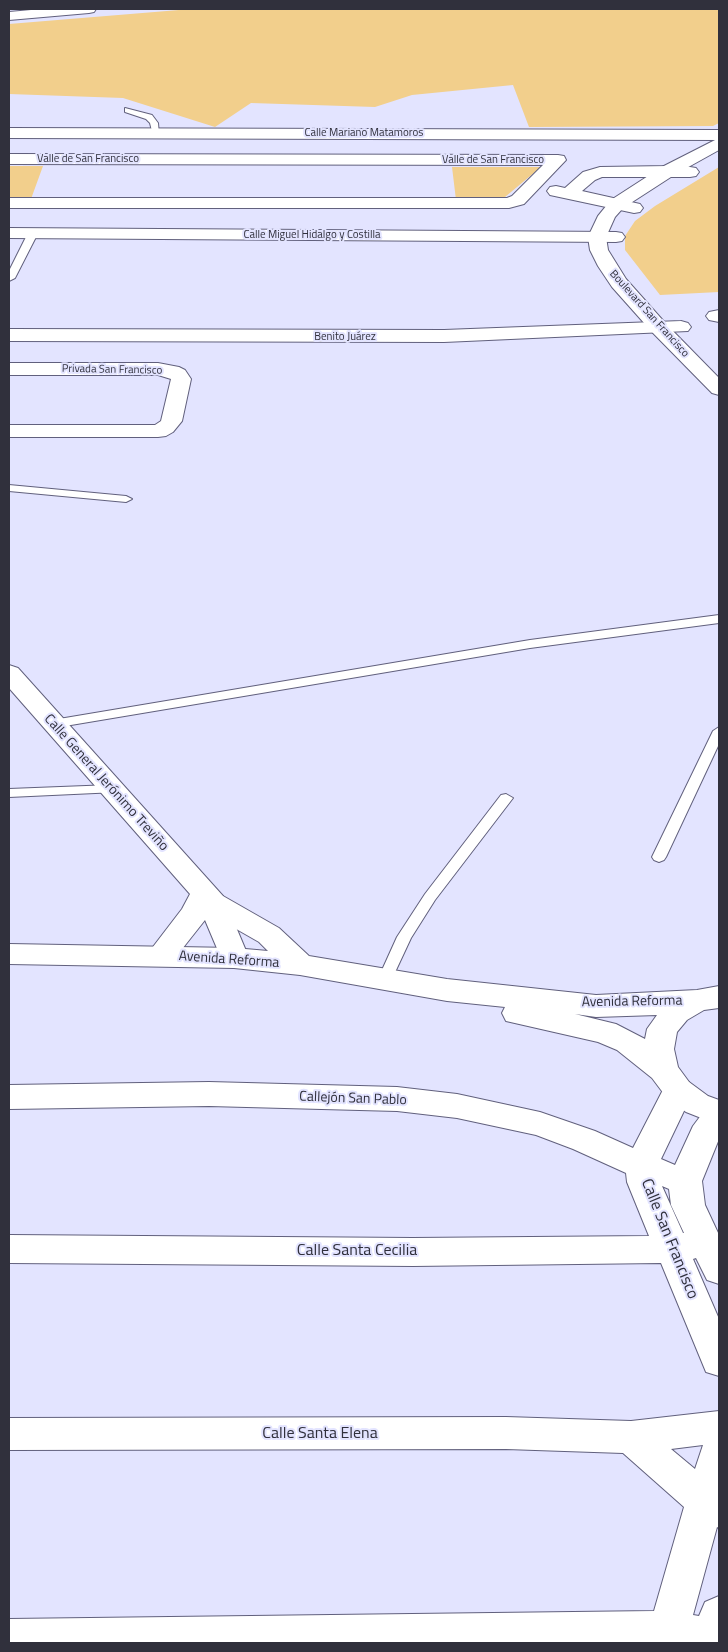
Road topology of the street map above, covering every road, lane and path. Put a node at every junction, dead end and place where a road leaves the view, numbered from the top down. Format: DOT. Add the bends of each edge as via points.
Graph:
graph roads {
  1 [pos="89,9"];
  2 [pos="9,16"];
  3 [pos="128,110"];
  4 [pos="9,133"];
  5 [pos="156,133"];
  6 [pos="719,135"];
  7 [pos="719,143"];
  8 [pos="719,155"];
  9 [pos="9,159"];
  10 [pos="668,171"];
  11 [pos="690,172"];
  12 [pos="537,182"];
  13 [pos="573,189"];
  14 [pos="9,203"];
  15 [pos="625,206"];
  16 [pos="9,233"];
  17 [pos="33,233"];
  18 [pos="597,237"];
  19 [pos="616,237"];
  20 [pos="10,278"];
  21 [pos="681,327"];
  22 [pos="660,329"];
  23 [pos="9,335"];
  24 [pos="719,366"];
  25 [pos="9,369"];
  26 [pos="719,389"];
  27 [pos="9,431"];
  28 [pos="9,488"];
  29 [pos="126,499"];
  30 [pos="719,619"];
  31 [pos="9,674"];
  32 [pos="53,724"];
  33 [pos="719,731"];
  34 [pos="112,789"];
  35 [pos="9,793"];
  36 [pos="506,798"];
  37 [pos="659,858"];
  38 [pos="209,898"];
  39 [pos="9,954"];
  40 [pos="161,956"];
  41 [pos="234,958"];
  42 [pos="300,965"];
  43 [pos="385,979"];
  44 [pos="447,990"];
  45 [pos="712,996"];
  46 [pos="670,1080"];
  47 [pos="9,1097"];
  48 [pos="719,1114"];
  49 [pos="642,1166"];
  50 [pos="685,1181"];
  51 [pos="9,1249"];
  52 [pos="671,1249"];
  53 [pos="712,1257"];
  54 [pos="719,1361"];
  55 [pos="719,1427"];
  56 [pos="9,1434"];
  57 [pos="631,1437"];
  58 [pos="719,1451"];
  59 [pos="713,1507"];
  60 [pos="714,1632"];
  61 [pos="667,1637"];
  62 [pos="9,1638"];
  1 -- 2 [label="street"];
  3 -- 5 [label="lane" via="149,118"];
  4 -- 5 [label="street, Calle Mariano Matamoros"];
  5 -- 6 [label="street, Calle Mariano Matamoros"];
  7 -- 10 [label="street"];
  8 -- 11 [label="street"];
  9 -- 12 [label="street, Valle de San Francisco" via="559,160"];
  10 -- 11 [label="street"];
  10 -- 13 [label="street" via="604,171 595,173"];
  10 -- 15 [label="street"];
  11 -- 15 [label="street"];
  12 -- 13 [label="street"];
  12 -- 14 [label="street, Valle de San Francisco" via="516,202 509,203"];
  13 -- 15 [label="street"];
  15 -- 18 [label="street" via="607,216"];
  15 -- 19 [label="street"];
  16 -- 17 [label="street, Calle Miguel Hidalgo y Costilla"];
  17 -- 18 [label="street, Calle Miguel Hidalgo y Costilla"];
  17 -- 20 [label="lane"];
  18 -- 19 [label="street, Calle Miguel Hidalgo y Costilla"];
  18 -- 22 [label="street, Boulevard San Francisco" via="606,266"];
  19 -- 21 [label="street, Boulevard San Francisco" via="619,256"];
  21 -- 22 [label="street, Benito Juárez"];
  21 -- 24 [label="street, Boulevard San Francisco"];
  22 -- 23 [label="street, Benito Juárez" via="435,336"];
  22 -- 26 [label="street, Boulevard San Francisco"];
  25 -- 27 [label="street, Privada San Francisco" via="158,369 172,371 181,379 171,422 158,431"];
  28 -- 29 [label="lane"];
  30 -- 32 [label="lane" via="530,644"];
  31 -- 32 [label="street, Calle General Jerónimo Treviño"];
  32 -- 34 [label="street, Calle General Jerónimo Treviño"];
  33 -- 37 [label="lane"];
  34 -- 35 [label="lane"];
  34 -- 38 [label="street, Calle General Jerónimo Treviño"];
  36 -- 43 [label="lane" via="430,897 404,937"];
  38 -- 40 [label="street"];
  38 -- 41 [label="street"];
  38 -- 42 [label="street" via="268,935"];
  39 -- 40 [label="street, Avenida Reforma"];
  40 -- 41 [label="street, Avenida Reforma"];
  41 -- 42 [label="street, Avenida Reforma"];
  42 -- 43 [label="street, Avenida Reforma"];
  43 -- 44 [label="street, Avenida Reforma"];
  44 -- 45 [label="street, Avenida Reforma" via="596,1006 641,1005"];
  44 -- 46 [label="street, Avenida Reforma" via="507,1011 605,1032 628,1042"];
  45 -- 46 [label="street" via="676,1012 662,1029 658,1049"];
  46 -- 48 [label="street, Avenida Reforma" via="697,1104"];
  46 -- 49 [label="street, Calle San Francisco"];
  47 -- 49 [label="street, Callejón San Pablo" via="209,1094 397,1099 457,1106 540,1124"];
  48 -- 50 [label="street" via="704,1134"];
  49 -- 50 [label="street, Callejón San Pablo"];
  49 -- 52 [label="street, Calle San Francisco" via="647,1193"];
  50 -- 53 [label="street" via="688,1205"];
  51 -- 52 [label="street, Calle Santa Cecilia" via="423,1252"];
  52 -- 53 [label="street, Calle Santa Cecilia"];
  52 -- 54 [label="street, Calle San Francisco"];
  55 -- 57 [label="street, Calle Santa Elena"];
  56 -- 57 [label="street, Calle Santa Elena" via="506,1433"];
  57 -- 59 [label="street"];
  58 -- 59 [label="street"];
  59 -- 61 [label="street"];
  60 -- 61 [label="street"];
  61 -- 62 [label="street"];
}
